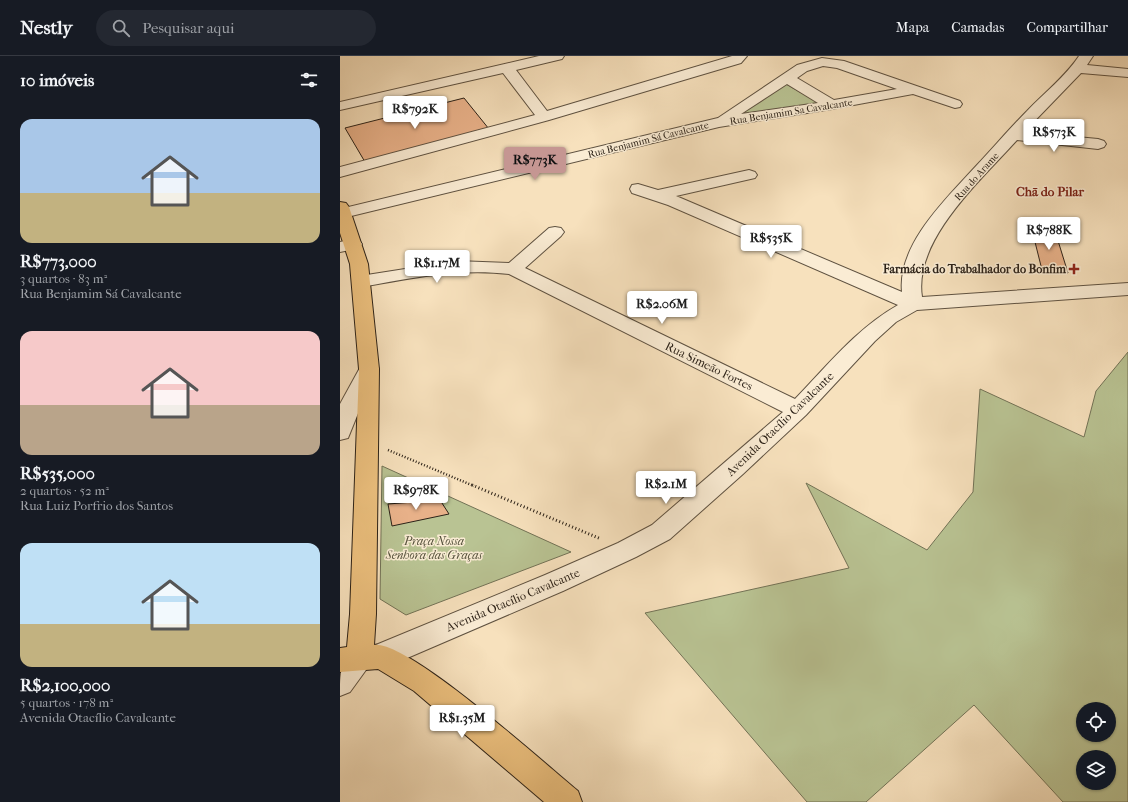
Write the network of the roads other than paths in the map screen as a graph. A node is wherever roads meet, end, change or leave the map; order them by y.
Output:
1 (557, 56) edge
2 (740, 56) edge
3 (1082, 62) edge
4 (507, 68) junction
5 (1128, 73) edge
6 (787, 78) junction
7 (913, 90) junction
8 (955, 104) dead end
9 (832, 105) junction
10 (340, 106) edge
11 (544, 117) junction
12 (719, 122) junction
13 (1013, 135) junction
14 (1098, 144) dead end
15 (340, 172) edge
16 (749, 175) dead end
17 (638, 189) dead end
18 (658, 195) junction
19 (342, 210) edge
20 (555, 232) dead end
21 (347, 245) edge
22 (513, 269) junction
23 (361, 281) junction
24 (1128, 289) edge
25 (913, 304) junction
26 (369, 369) junction
27 (798, 410) junction
28 (340, 432) edge
29 (360, 658) edge
30 (340, 683) edge
31 (567, 802) edge

1 - 4 street
2 - 11 street
3 - 5 street, Rua do Arame
3 - 13 street, Rua do Arame
4 - 10 street
4 - 11 street
6 - 7 street, Rua Benjamim Sa Cavalcante
6 - 9 street
6 - 12 street, Rua Benjamim Sa Cavalcante
7 - 8 street
7 - 9 street, Rua Benjamim Sa Cavalcante
9 - 12 street, Rua Benjamim Sa Cavalcante
11 - 15 street
12 - 19 street, Rua Benjamim Sá Cavalcante
13 - 14 street
13 - 25 street, Rua do Arame
16 - 18 street
17 - 18 street
18 - 25 street
19 - 21 main road
20 - 22 street
21 - 23 main road
22 - 23 street, Rua Simeão Fortes
22 - 27 street, Rua Simeão Fortes
23 - 26 main road
24 - 25 street, Avenida Otacílio Cavalcante
25 - 27 street, Avenida Otacílio Cavalcante
26 - 28 street
26 - 29 main road
27 - 29 street, Avenida Otacílio Cavalcante
29 - 30 street
29 - 31 main road

